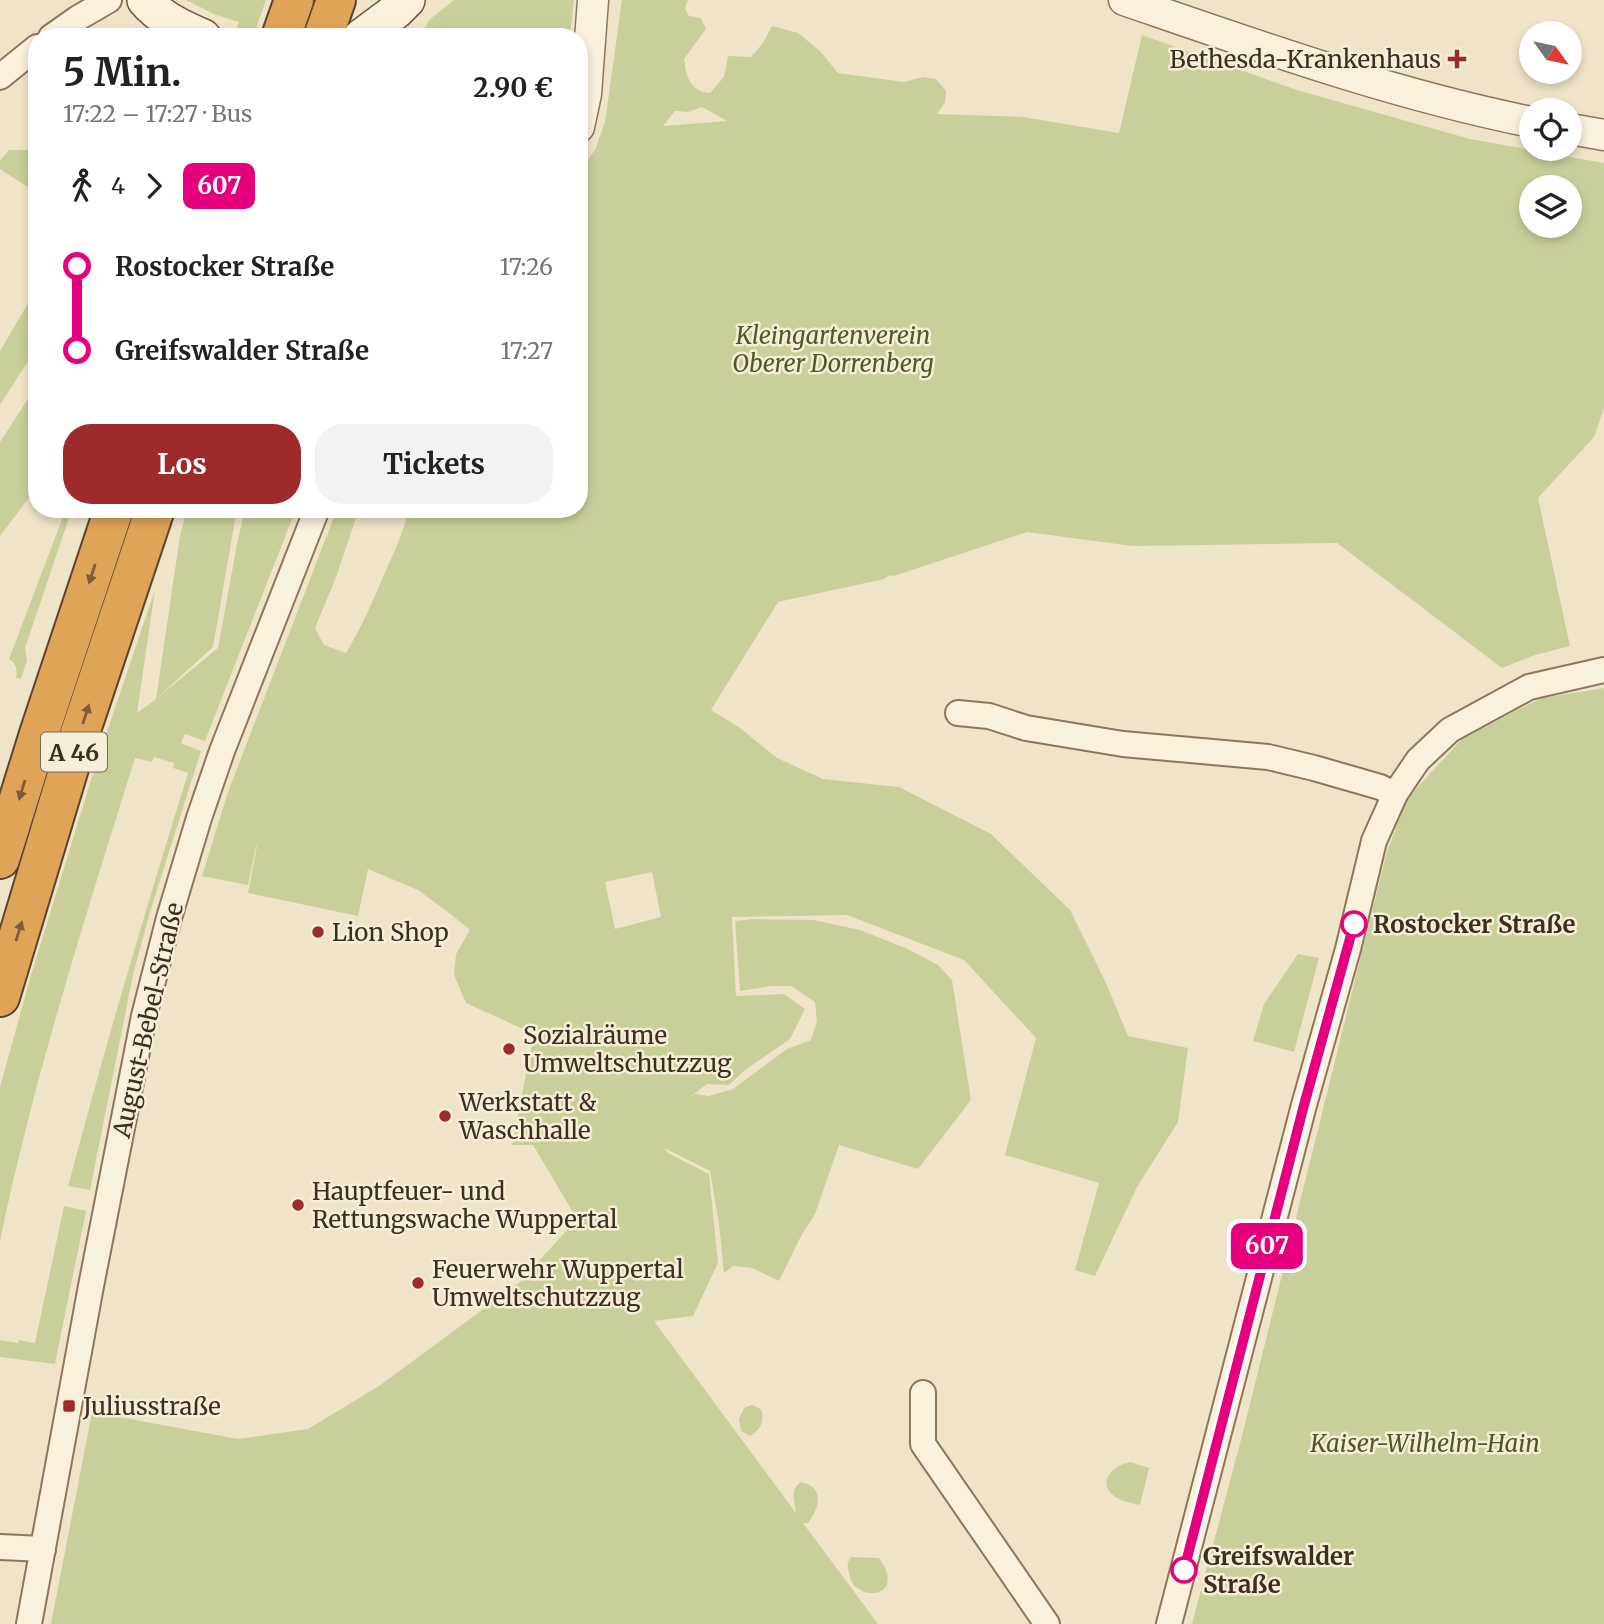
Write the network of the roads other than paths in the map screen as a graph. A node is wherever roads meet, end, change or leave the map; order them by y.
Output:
1 (109, 0) edge
2 (145, 0) edge
3 (294, 0) edge
4 (336, 0) edge
5 (407, 0) edge
6 (593, 0) edge
7 (1124, 0) edge
8 (64, 28) edge
9 (184, 28) edge
10 (284, 28) edge
11 (326, 28) edge
12 (373, 28) edge
13 (28, 54) edge
14 (588, 67) edge
15 (0, 77) edge
16 (1519, 120) edge
17 (1582, 131) edge
18 (1604, 135) edge
19 (111, 518) edge
20 (152, 518) edge
21 (313, 518) edge
22 (1604, 670) edge
23 (958, 713) dead end
24 (1395, 794) junction
25 (0, 859) edge
26 (0, 997) edge
27 (923, 1393) dead end
28 (0, 1547) edge
29 (43, 1549) junction
30 (29, 1624) edge
31 (1047, 1624) edge
32 (1169, 1624) edge

1 - 8 street
2 - 9 main road
3 - 10 highway
4 - 11 highway
5 - 12 main road
6 - 14 street
7 - 16 street
13 - 15 street
17 - 18 street
19 -> 25 highway, A 46
26 -> 20 highway, A 46
21 - 29 street, August-Bebel-Straße
22 - 24 street
23 - 24 street
24 - 32 street
27 - 31 street
28 - 29 street
29 - 30 street, August-Bebel-Straße

